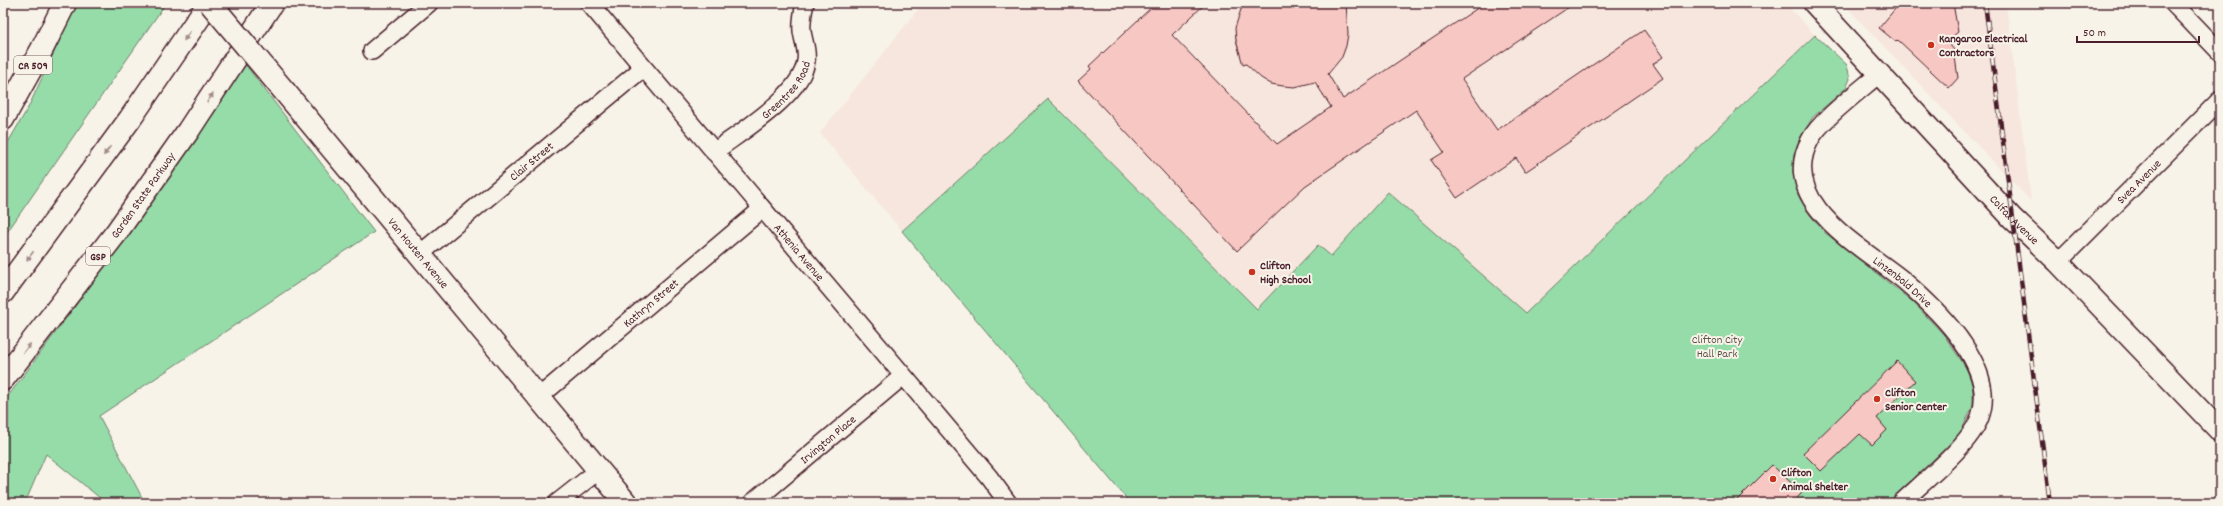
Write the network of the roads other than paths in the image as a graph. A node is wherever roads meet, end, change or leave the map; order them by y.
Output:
1 (65, 3) edge
2 (209, 3) edge
3 (272, 3) edge
4 (430, 3) edge
5 (589, 3) edge
6 (804, 3) edge
7 (1814, 3) edge
8 (2173, 3) edge
9 (372, 52) dead end
10 (2220, 52) edge
11 (643, 68) junction
12 (1880, 73) junction
13 (2220, 100) edge
14 (3, 119) edge
15 (714, 152) junction
16 (762, 209) junction
17 (420, 254) junction
18 (2058, 262) junction
19 (3, 292) edge
20 (903, 376) junction
21 (3, 379) edge
22 (539, 397) junction
23 (2220, 431) edge
24 (599, 470) junction
25 (557, 503) edge
26 (626, 503) edge
27 (752, 503) edge
28 (1008, 503) edge
29 (1901, 503) edge

1 - 14 main road, CR 509
2 - 17 main road, Van Houten Avenue, bridge
2 -> 19 main road
21 -> 3 main road, Garden State Parkway / GSP
4 - 9 street
5 - 11 street, Athenia Avenue
6 - 15 street, Greentree Road
7 - 12 street, Colfax Avenue
8 - 10 street
11 - 15 street, Athenia Avenue
11 - 17 street, Clair Street
12 - 18 street, Colfax Avenue
12 - 29 street, Linzenbold Drive
13 - 18 street, Svea Avenue
15 - 16 street, Athenia Avenue
16 - 20 street, Athenia Avenue
16 - 22 street, Kathryn Street
17 - 22 main road, Van Houten Avenue
18 - 23 street, Colfax Avenue
20 - 27 street, Irvington Place
20 - 28 street, Athenia Avenue
22 - 24 main road, Van Houten Avenue
24 - 25 street
24 - 26 main road, Van Houten Avenue

